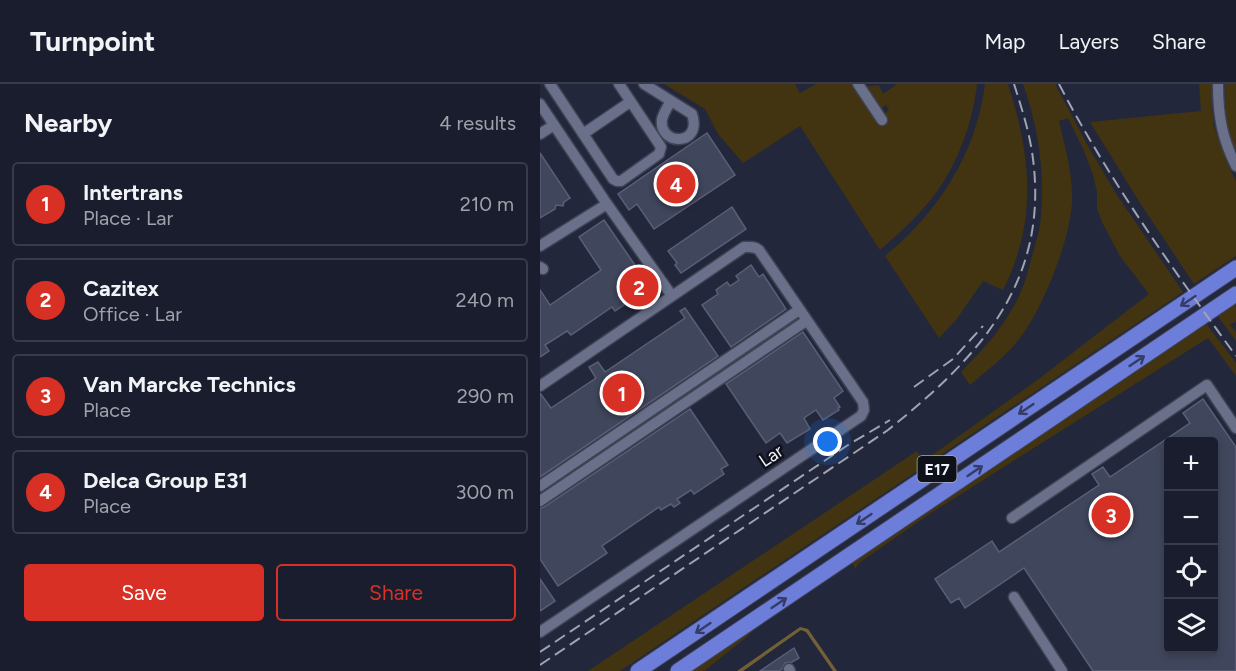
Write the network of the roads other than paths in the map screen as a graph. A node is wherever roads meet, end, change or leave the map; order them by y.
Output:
1 (619, 84) edge
2 (644, 84) edge
3 (858, 84) edge
4 (1218, 84) edge
5 (552, 88) edge
6 (671, 101) dead end
7 (540, 102) edge
8 (630, 102) junction
9 (882, 115) dead end
10 (553, 122) junction
11 (540, 134) edge
12 (583, 134) junction
13 (1236, 166) edge
14 (607, 204) junction
15 (540, 246) edge
16 (1236, 268) edge
17 (1236, 294) edge
18 (672, 296) junction
19 (799, 310) junction
20 (806, 321) junction
21 (540, 386) edge
22 (1236, 428) edge
23 (540, 486) edge
24 (540, 501) edge
25 (1012, 518) dead end
26 (1014, 597) dead end
27 (540, 632) edge
28 (638, 671) edge
29 (678, 671) edge
30 (1062, 671) edge

1 - 8 street
2 - 6 street
3 - 9 street
4 - 13 street
5 - 7 street
5 - 12 street
7 - 10 street
8 - 12 street
8 - 12 street
10 - 11 street
10 - 14 street
14 - 15 street
14 - 18 street
16 -> 28 highway, E17
29 -> 17 highway, E17
18 - 19 street, Lar
18 - 21 street, Lar
19 - 20 street, Lar
19 - 23 street
20 - 24 street
20 - 27 street, Lar
22 - 25 street
26 - 30 street

